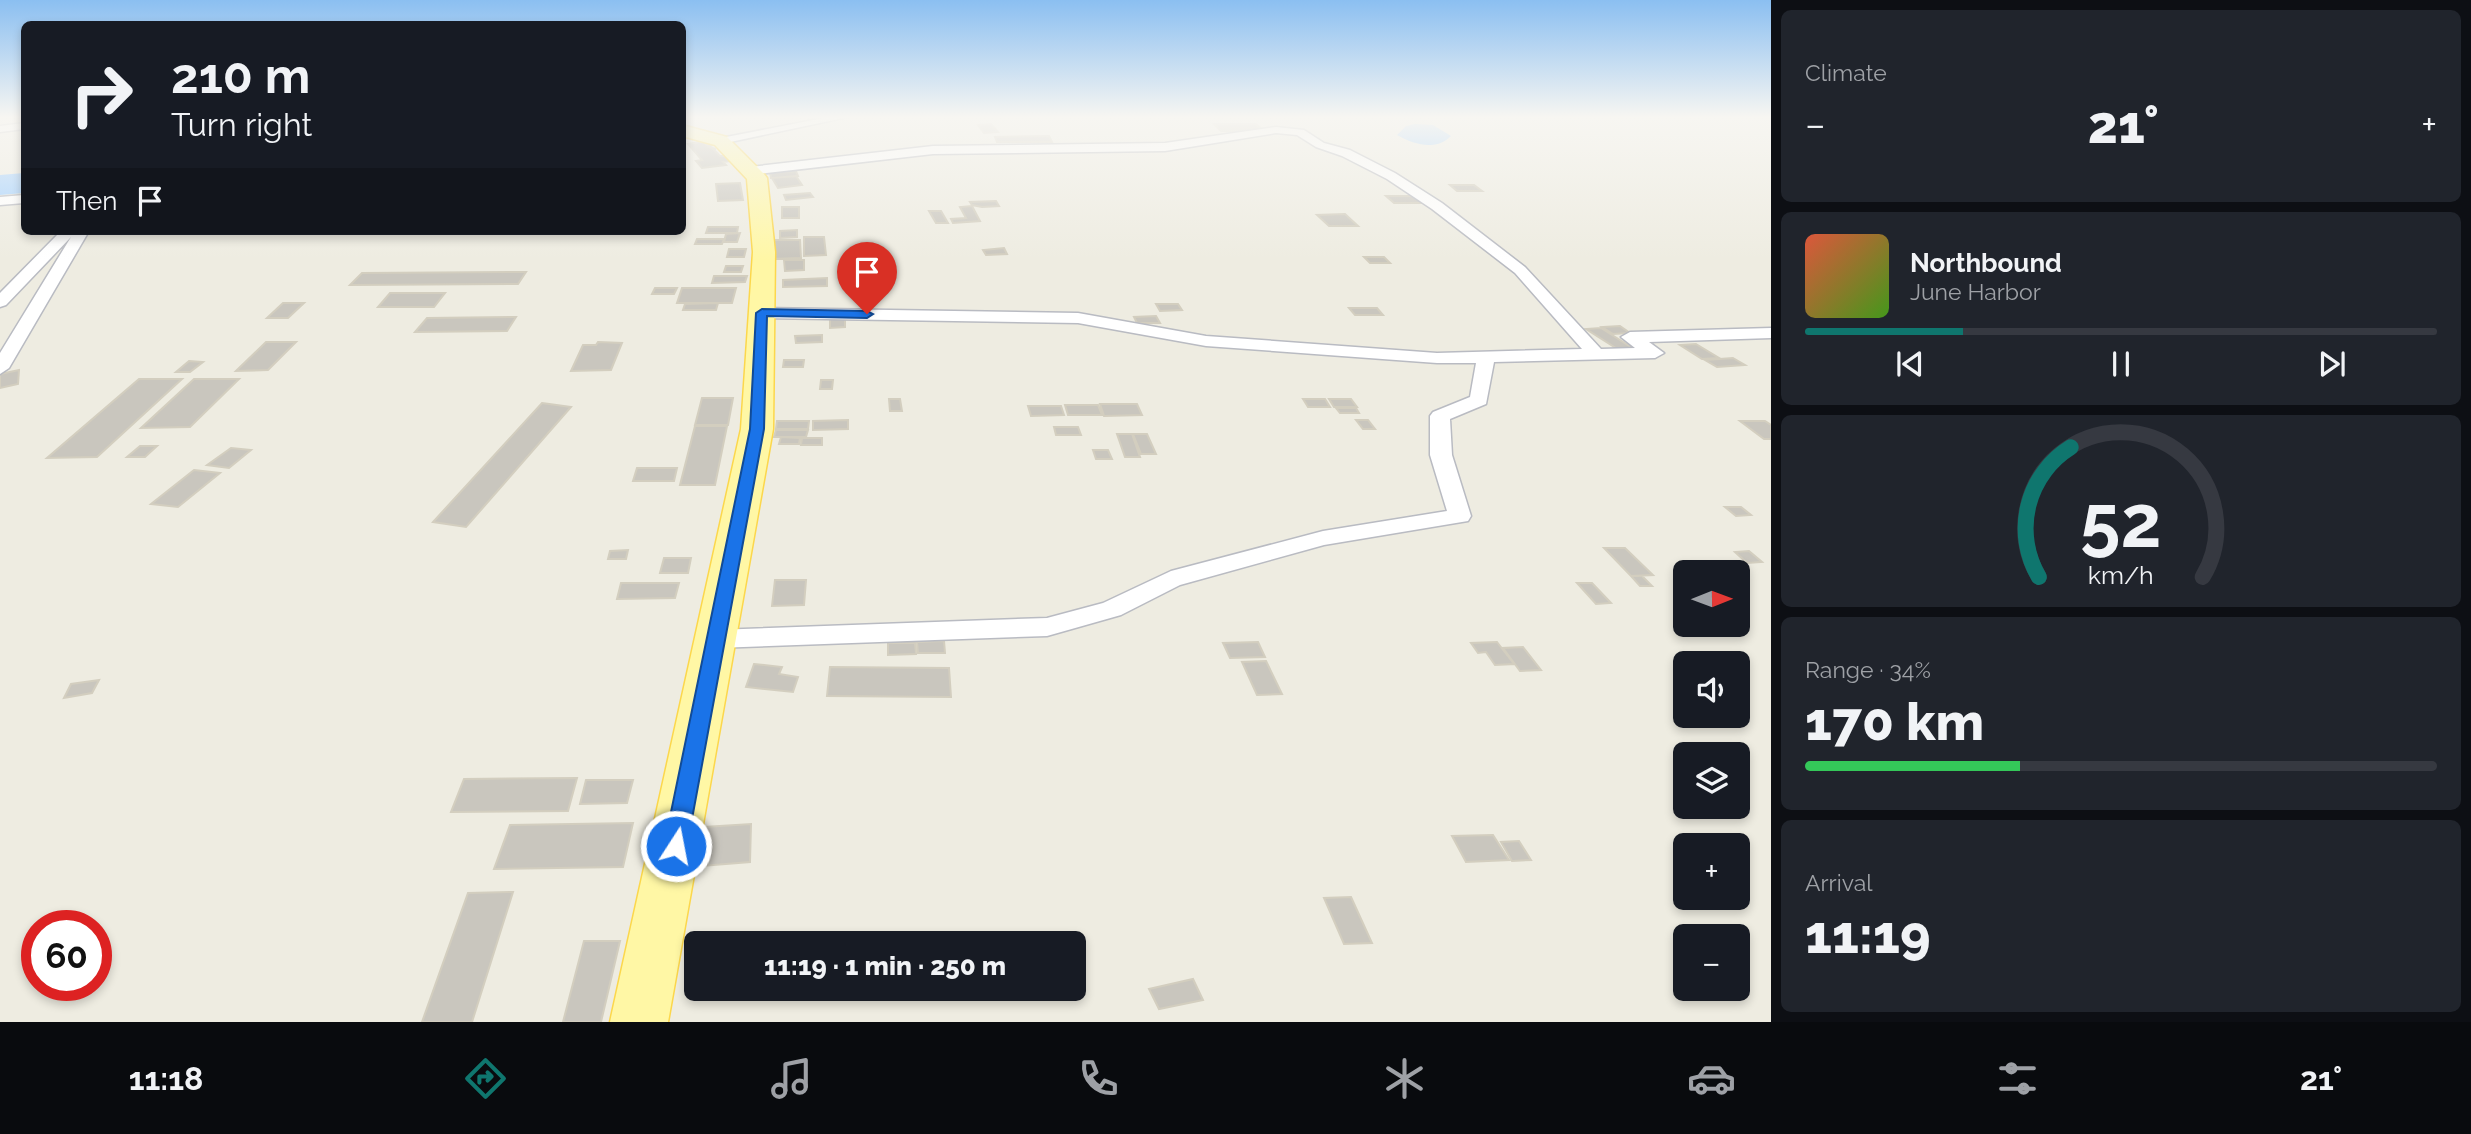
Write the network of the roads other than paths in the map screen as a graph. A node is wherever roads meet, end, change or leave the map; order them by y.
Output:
1 (744, 165) edge
2 (805, 165) edge
3 (1369, 165) edge
4 (750, 171) junction
5 (21, 199) edge
6 (0, 201) edge
7 (65, 235) edge
8 (80, 235) edge
9 (0, 302) edge
10 (762, 313) junction
11 (1771, 333) edge
12 (1596, 354) junction
13 (1486, 357) junction
14 (0, 368) edge
15 (716, 639) junction
16 (639, 1022) edge

1 - 4 main road
2 - 4 street
3 - 12 street
4 - 10 main road
5 - 6 street
7 - 9 street
8 - 14 street
10 - 13 street
10 - 15 main road
11 - 12 street
12 - 13 street
13 - 15 street
15 - 16 main road

